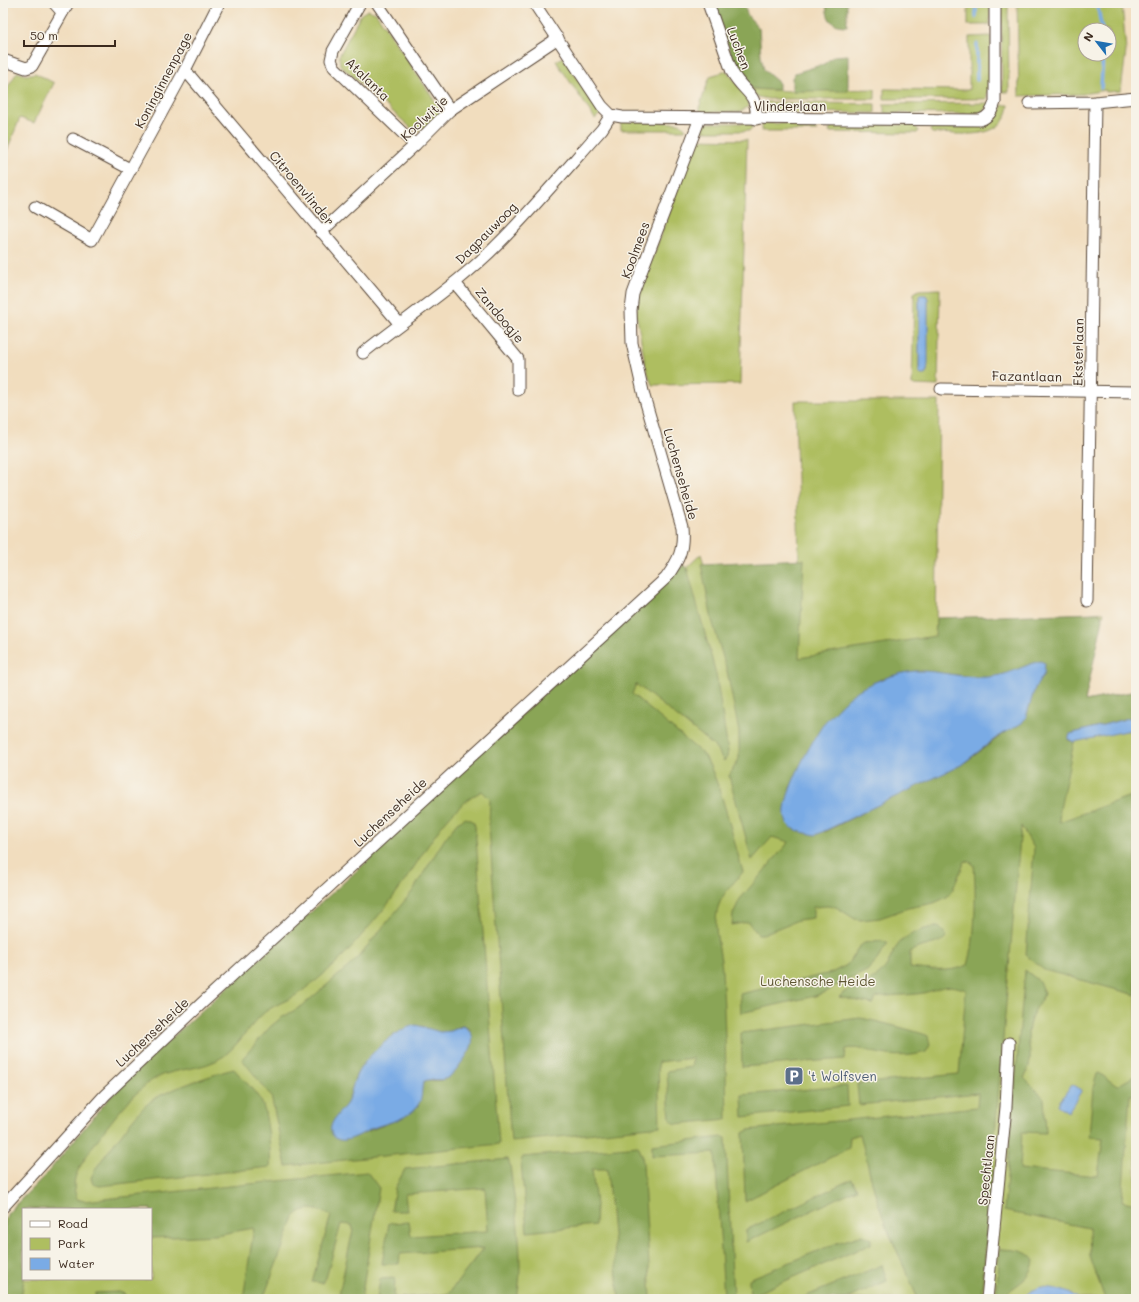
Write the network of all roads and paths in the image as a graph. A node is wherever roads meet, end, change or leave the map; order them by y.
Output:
1 (54, 3) edge
2 (219, 3) edge
3 (360, 3) edge
4 (377, 3) edge
5 (534, 3) edge
6 (708, 3) edge
7 (995, 3) edge
8 (65, 8) edge
9 (558, 38) junction
10 (3, 60) edge
11 (185, 70) junction
12 (1136, 98) edge
13 (1095, 102) junction
14 (1029, 103) dead end
15 (450, 110) junction
16 (611, 116) junction
17 (700, 118) junction
18 (756, 119) junction
19 (74, 139) dead end
20 (416, 145) junction
21 (130, 169) junction
22 (35, 206) dead end
23 (321, 232) junction
24 (455, 283) junction
25 (399, 323) junction
26 (363, 353) dead end
27 (941, 389) dead end
28 (518, 390) dead end
29 (1092, 391) junction
30 (1136, 392) edge
31 (644, 396) joint
32 (1087, 601) dead end
33 (1009, 1043) dead end
34 (3, 1207) edge
35 (987, 1299) edge

1 - 8 street
2 - 11 street, Koninginnenpage
3 - 20 street, Atalanta
4 - 15 street
5 - 9 street
6 - 18 street, Luchen
7 - 18 street, Vlinderlaan
8 - 10 street
9 - 15 street, Koolwitje
9 - 16 street
11 - 21 street, Koninginnenpage
11 - 23 street, Citroenvlinder
12 - 13 street
13 - 14 street
13 - 29 street, Eksterlaan
15 - 20 street, Koolwitje
16 - 17 street, Vlinderlaan
16 - 24 street, Dagpauwoog
17 - 18 street, Vlinderlaan
17 - 31 street, Koolmees
19 - 21 street
20 - 23 street, Koolwitje
21 - 22 street, Koninginnenpage
23 - 25 street, Citroenvlinder
24 - 25 street, Dagpauwoog
24 - 28 street, Zandoogje
25 - 26 street, Dagpauwoog
27 - 29 street, Fazantlaan
29 - 30 street, Fazantlaan
29 - 32 street, Eksterlaan
31 - 34 street, Luchenseheide
33 - 35 street, Spechtlaan

